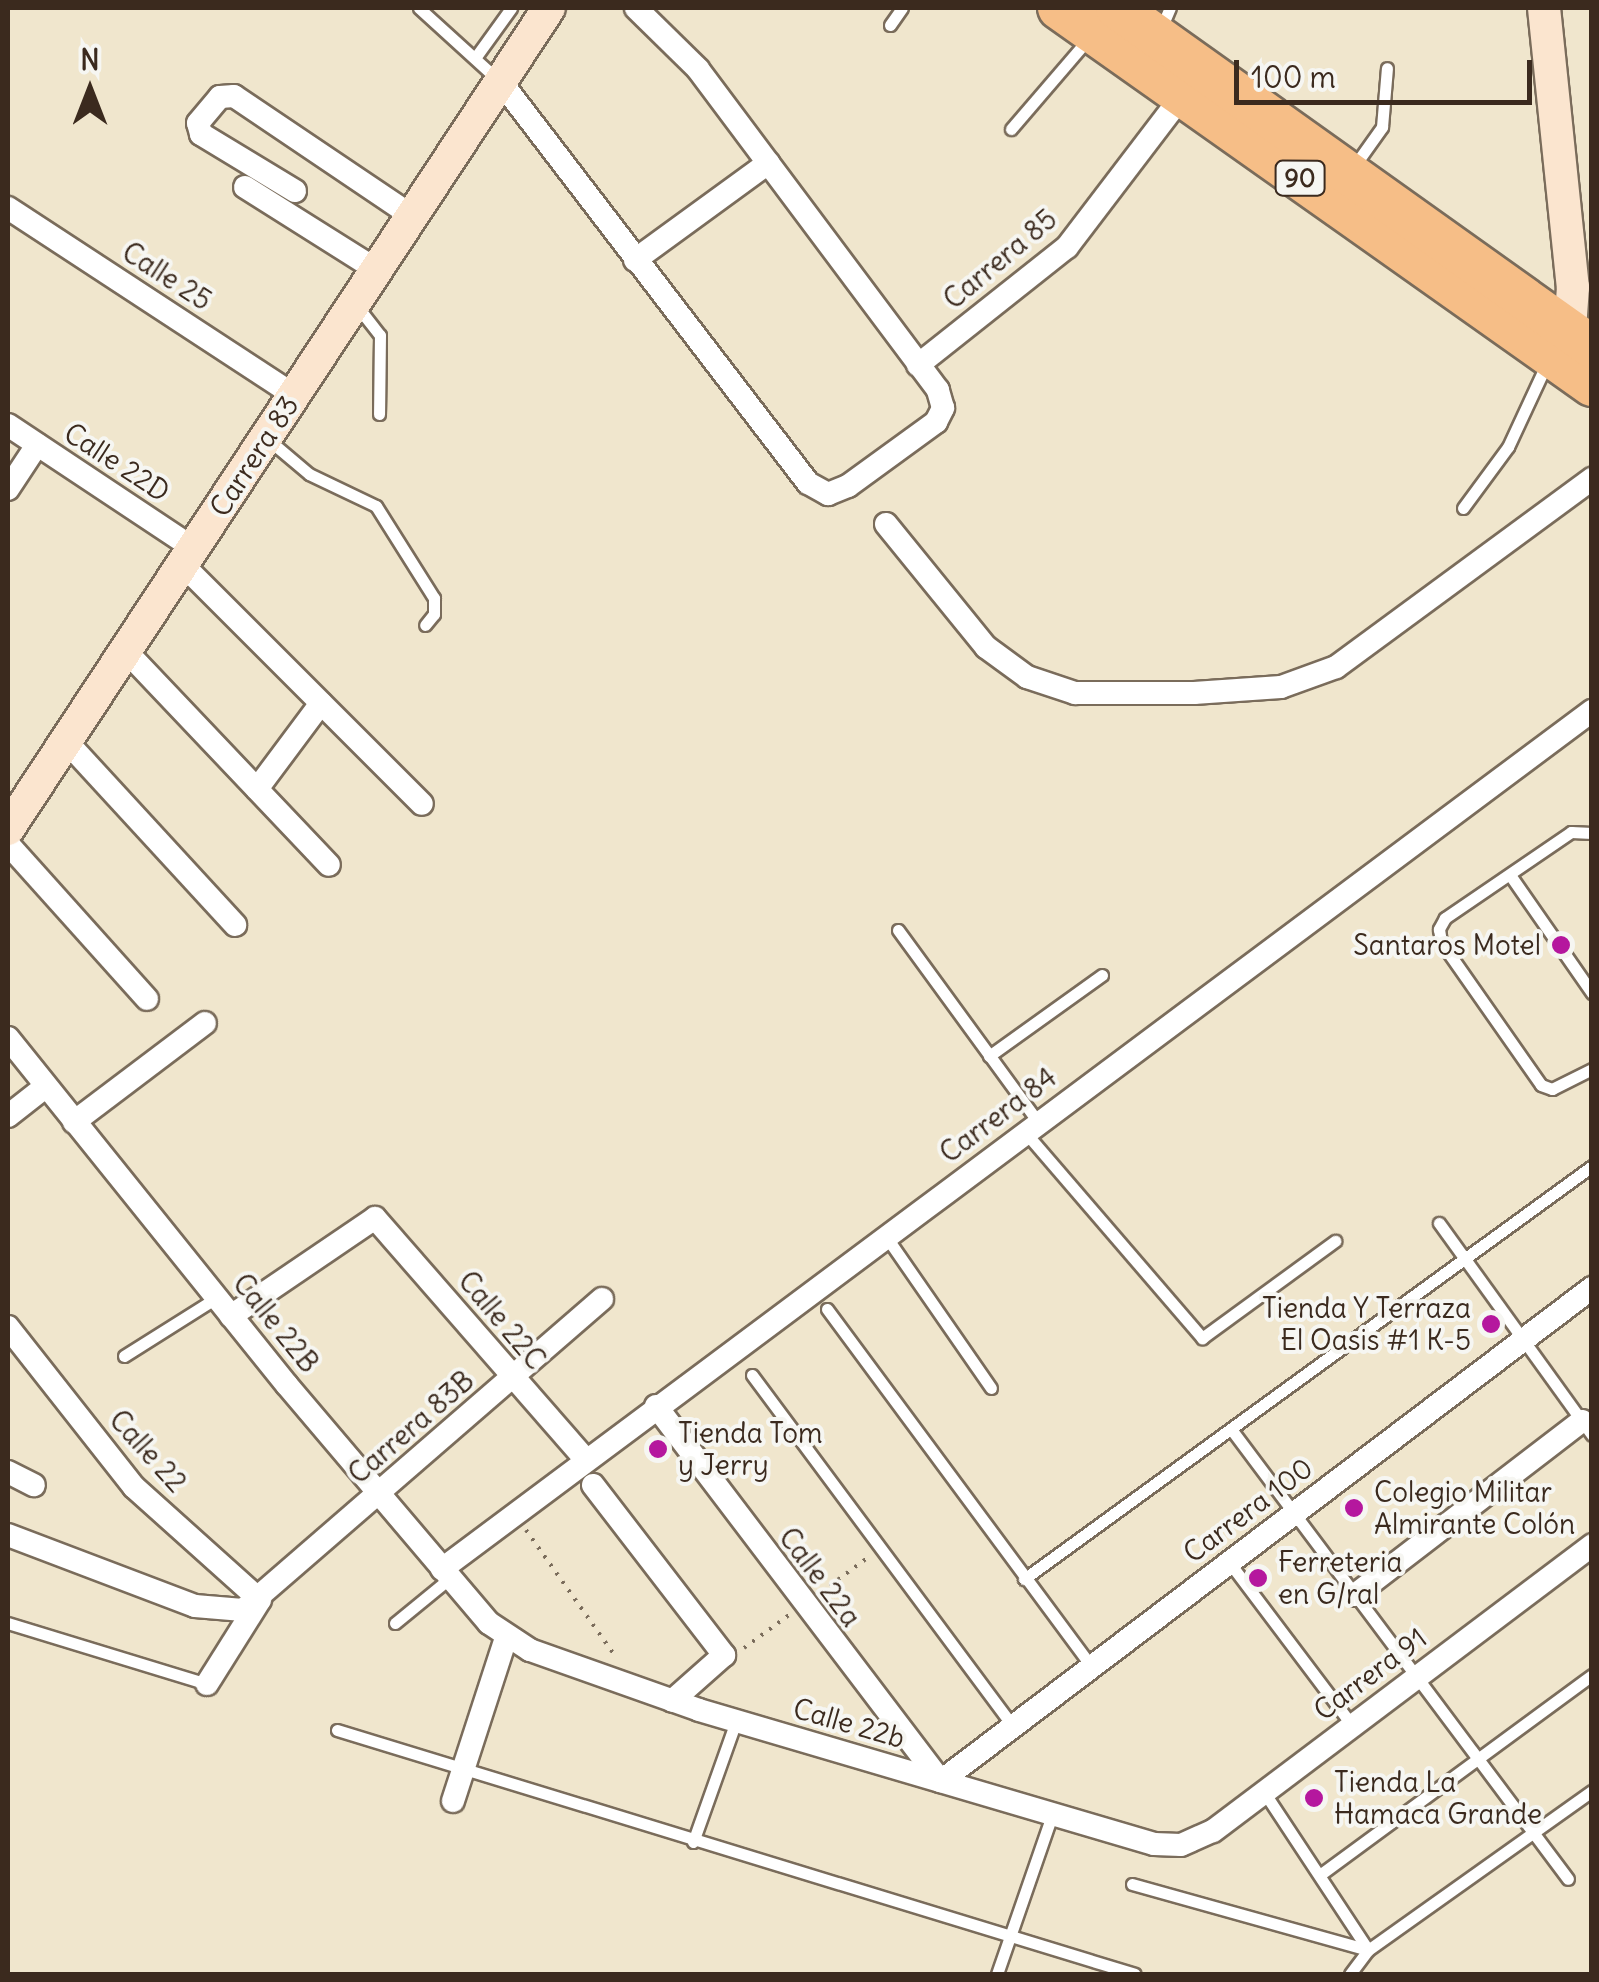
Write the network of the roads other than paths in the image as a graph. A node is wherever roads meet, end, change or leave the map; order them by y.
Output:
1 (418, 8) edge
2 (511, 8) edge
3 (549, 8) edge
4 (636, 8) edge
5 (902, 8) edge
6 (1059, 8) edge
7 (1544, 8) edge
8 (1106, 20) edge
9 (1164, 22) edge
10 (890, 25) dead end
11 (475, 58) junction
12 (1388, 68) dead end
13 (500, 82) junction
14 (1183, 95) junction
15 (1010, 129) dead end
16 (768, 164) junction
17 (1349, 172) junction
18 (245, 187) dead end
19 (295, 191) dead end
20 (8, 208) edge
21 (412, 216) junction
22 (635, 260) junction
23 (1581, 267) edge
24 (377, 270) junction
25 (355, 303) junction
26 (1571, 344) edge
27 (918, 365) junction
28 (1592, 385) edge
29 (294, 395) junction
30 (379, 414) dead end
31 (8, 425) edge
32 (266, 437) junction
33 (37, 445) junction
34 (1592, 478) edge
35 (8, 489) edge
36 (1463, 508) dead end
37 (886, 524) dead end
38 (187, 556) junction
39 (425, 626) dead end
40 (125, 650) junction
41 (321, 703) junction
42 (1592, 712) edge
43 (66, 741) junction
44 (258, 788) junction
45 (422, 804) dead end
46 (8, 829) edge
47 (1592, 833) edge
48 (8, 844) edge
49 (329, 865) dead end
50 (1510, 874) junction
51 (235, 925) dead end
52 (898, 930) dead end
53 (1102, 976) dead end
54 (1592, 992) edge
55 (147, 999) dead end
56 (204, 1023) dead end
57 (8, 1038) edge
58 (989, 1056) junction
59 (1592, 1069) edge
60 (45, 1087) junction
61 (8, 1116) edge
62 (74, 1122) junction
63 (1031, 1127) junction
64 (1592, 1166) edge
65 (1439, 1223) dead end
66 (885, 1236) junction
67 (1335, 1241) dead end
68 (1465, 1260) junction
69 (1592, 1288) edge
70 (602, 1299) dead end
71 (224, 1307) junction
72 (826, 1309) dead end
73 (8, 1327) edge
74 (1523, 1340) junction
75 (124, 1356) dead end
76 (752, 1374) dead end
77 (511, 1379) junction
78 (991, 1388) dead end
79 (656, 1406) junction
80 (1586, 1428) edge
81 (1231, 1429) junction
82 (584, 1458) junction
83 (8, 1472) edge
84 (34, 1485) dead end
85 (593, 1485) dead end
86 (382, 1493) junction
87 (1294, 1513) junction
88 (8, 1535) edge
89 (1592, 1545) edge
90 (1229, 1562) junction
91 (446, 1574) junction
92 (1024, 1579) junction
93 (1356, 1595) junction
94 (260, 1600) junction
95 (8, 1623) edge
96 (396, 1623) dead end
97 (506, 1638) junction
98 (1092, 1666) junction
99 (1592, 1675) edge
100 (1420, 1676) junction
101 (207, 1684) joint
102 (672, 1701) junction
103 (736, 1721) junction
104 (1352, 1725) junction
105 (1014, 1726) junction
106 (338, 1730) dead end
107 (1478, 1759) junction
108 (464, 1767) junction
109 (941, 1781) junction
110 (1592, 1791) edge
111 (1264, 1792) junction
112 (453, 1801) dead end
113 (1052, 1815) junction
114 (1534, 1834) junction
115 (694, 1842) junction
116 (1181, 1845) joint
117 (1322, 1874) junction
118 (1568, 1879) dead end
119 (1132, 1884) dead end
120 (1008, 1936) junction
121 (1368, 1950) junction
122 (997, 1974) edge
123 (1135, 1974) edge
124 (1350, 1974) edge

1 - 11 lane
2 - 11 lane
3 - 13 street, Carrera 83
4 - 16 street
5 - 10 lane
6 - 8 highway, 90
7 - 23 street
8 - 9 highway, 90
8 - 14 highway, 90
8 - 15 lane
9 - 17 highway, 90
11 - 13 lane
12 - 17 lane
13 - 21 street, Carrera 83
13 - 22 street
14 - 26 highway, 90
14 - 27 street, Carrera 85
16 - 22 street
16 - 27 street
17 - 26 highway, 90
18 - 24 street
19 - 21 street
20 - 29 street, Calle 25
21 - 24 street, Carrera 83
22 - 27 street
23 - 26 street
24 - 25 street, Carrera 83
25 - 29 street, Carrera 83
25 - 30 lane
26 - 28 highway, 90
26 - 36 lane
29 - 32 street, Carrera 83
31 - 33 street, Calle 22D
32 - 38 street, Carrera 83
32 - 39 lane
33 - 35 street
33 - 38 street, Calle 22D
34 - 37 street
38 - 40 street, Carrera 83
38 - 41 street, Calle 22D
40 - 43 street, Carrera 83
40 - 44 street
41 - 44 street
41 - 45 street, Calle 22D
42 - 63 street, Carrera 84
43 - 46 street, Carrera 83
43 - 51 street
44 - 49 street
47 - 50 lane
48 - 55 street
50 - 54 lane
50 - 59 lane
52 - 58 lane
53 - 58 lane
56 - 62 street
57 - 60 street, Calle 22B
58 - 63 lane
60 - 61 street
60 - 62 street, Calle 22B
62 - 71 street, Calle 22B
63 - 66 street, Carrera 84
63 - 67 lane
64 - 68 lane
65 - 68 lane
66 - 78 lane
66 - 79 street, Carrera 84
68 - 74 lane
68 - 81 lane
69 - 74 street, Carrera 100
70 - 77 street, Carrera 83B
71 - 75 lane
71 - 77 street, Calle 22C
71 - 86 street, Calle 22B
72 - 92 lane
73 - 94 street, Calle 22
74 - 80 lane
74 - 87 street, Carrera 100
76 - 105 lane
77 - 82 street, Calle 22C
77 - 86 street, Carrera 83B
79 - 82 street, Carrera 84
79 - 109 street, Calle 22a
80 - 93 street
81 - 87 lane
81 - 92 lane
82 - 91 street, Carrera 84
83 - 84 street
85 - 102 street
86 - 91 street, Calle 22B
86 - 94 street, Carrera 83B
87 - 90 street, Carrera 100
87 - 93 lane
88 - 94 street
89 - 100 street, Carrera 91
90 - 98 street, Carrera 100
90 - 104 lane
91 - 96 lane
91 - 97 street, Calle 22B
92 - 98 lane
93 - 100 lane
94 - 101 street, Carrera 83B
95 - 101 lane
97 - 102 street, Calle 22b
97 - 108 street
98 - 105 street, Carrera 100
99 - 107 lane
100 - 104 street, Carrera 91
100 - 107 lane
102 - 103 street, Calle 22b
103 - 109 street, Calle 22b
103 - 115 lane
104 - 111 street, Carrera 91
105 - 109 street, Carrera 100
106 - 108 lane
107 - 114 lane
107 - 117 lane
108 - 112 street
108 - 115 lane
109 - 113 street, Calle 22b
110 - 114 lane
111 - 116 street, Carrera 91
111 - 117 lane
113 - 116 street, Calle 22b
113 - 120 lane
114 - 118 lane
114 - 121 lane
115 - 120 lane
117 - 121 lane
119 - 121 lane
120 - 122 lane
120 - 123 lane
121 - 124 lane

